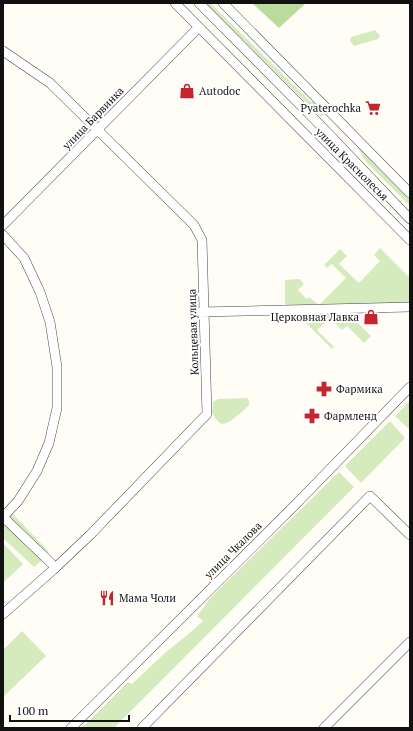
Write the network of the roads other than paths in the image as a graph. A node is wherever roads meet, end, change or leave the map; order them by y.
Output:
1 (175, 3) edge
2 (199, 3) edge
3 (223, 3) edge
4 (199, 27) junction
5 (3, 51) edge
6 (97, 130) junction
7 (410, 193) edge
8 (410, 219) edge
9 (3, 225) edge
10 (3, 235) edge
11 (410, 240) edge
12 (410, 308) edge
13 (202, 312) junction
14 (410, 387) edge
15 (3, 517) edge
16 (410, 535) edge
17 (52, 563) dead end
18 (3, 614) edge
19 (410, 642) edge
20 (77, 726) edge
21 (142, 728) edge
22 (324, 728) edge

1 - 4 street, улица Краснолесья
2 - 8 street, улица Краснолесья
3 - 7 street, улица Краснолесья
4 - 6 street, улица Барвинка
4 - 11 street, улица Краснолесья
5 - 6 street, Кольцевая улица
6 - 9 street, улица Барвинка
6 - 13 street, Кольцевая улица
10 - 15 street
12 - 13 street
13 - 18 street, Кольцевая улица
14 - 20 street, улица Чкалова
15 - 17 street
16 - 21 street
19 - 22 street

